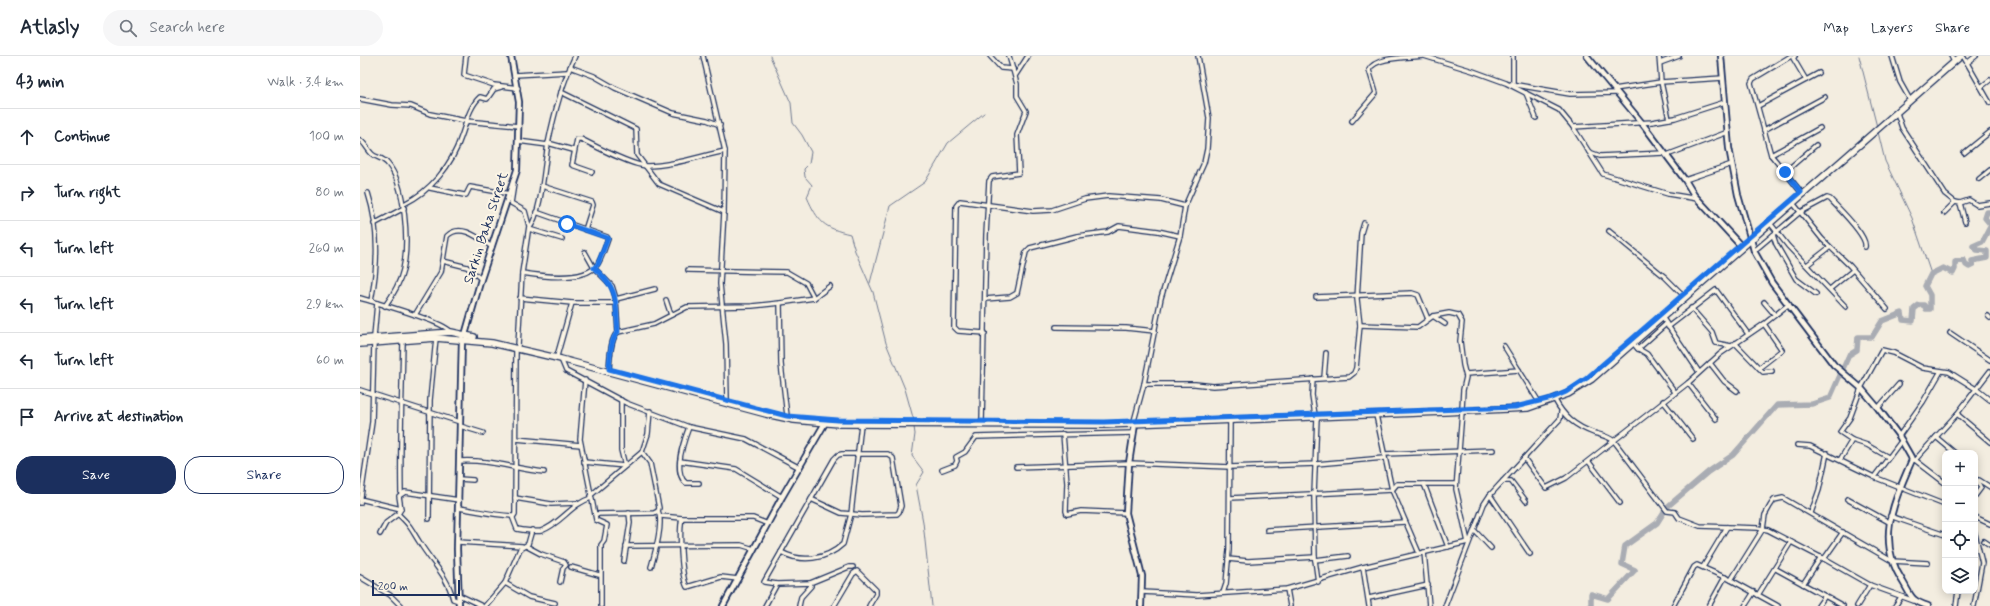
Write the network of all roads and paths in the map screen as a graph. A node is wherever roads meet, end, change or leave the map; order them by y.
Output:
1 (466, 56) edge
2 (511, 56) edge
3 (575, 56) edge
4 (703, 56) edge
5 (990, 56) edge
6 (1009, 56) edge
7 (1028, 56) edge
8 (1198, 56) edge
9 (1424, 56) edge
10 (1512, 56) edge
11 (1587, 56) edge
12 (1659, 56) edge
13 (1679, 56) edge
14 (1721, 56) edge
15 (1791, 56) edge
16 (1795, 56) edge
17 (1892, 56) edge
18 (1962, 56) edge
19 (1976, 56) edge
20 (1954, 57) edge
21 (1967, 63) junction
22 (1660, 64) junction
23 (570, 67) junction
24 (1013, 69) junction
25 (567, 72) junction
26 (1819, 72) dead end
27 (515, 75) junction
28 (1015, 76) junction
29 (1723, 78) junction
30 (1806, 80) junction
31 (1990, 80) edge
32 (1661, 82) junction
33 (1506, 83) junction
34 (1513, 84) junction
35 (501, 86) junction
36 (1981, 87) junction
37 (518, 88) junction
38 (1615, 91) junction
39 (561, 92) junction
40 (1526, 93) junction
41 (1825, 97) dead end
42 (1909, 98) junction
43 (360, 99) edge
44 (1725, 102) junction
45 (1990, 103) edge
46 (1758, 106) junction
47 (1897, 113) junction
48 (1536, 118) dead end
49 (1669, 119) junction
50 (466, 121) junction
51 (1352, 121) dead end
52 (1642, 123) junction
53 (519, 126) junction
54 (720, 126) junction
55 (1573, 127) junction
56 (1820, 128) dead end
57 (1764, 130) junction
58 (1728, 132) junction
59 (1990, 132) edge
60 (518, 141) junction
61 (361, 142) edge
62 (548, 144) junction
63 (1816, 144) dead end
64 (573, 150) junction
65 (725, 151) junction
66 (1589, 152) junction
67 (1666, 154) junction
68 (1771, 154) junction
69 (1964, 154) dead end
70 (1732, 164) junction
71 (646, 166) junction
72 (1990, 170) edge
73 (592, 172) dead end
74 (1785, 172) junction
75 (515, 179) junction
76 (1979, 179) dead end
77 (1685, 180) junction
78 (542, 186) junction
79 (430, 188) junction
80 (368, 192) dead end
81 (1801, 192) junction
82 (510, 194) junction
83 (1699, 200) junction
84 (1955, 202) junction
85 (1793, 203) junction
86 (1960, 203) junction
87 (1990, 203) edge
88 (988, 205) junction
89 (404, 206) junction
90 (1185, 206) junction
91 (536, 212) junction
92 (724, 212) junction
93 (1799, 213) junction
94 (1944, 213) dead end
95 (1965, 222) dead end
96 (1364, 223) dead end
97 (1770, 223) junction
98 (374, 224) junction
99 (529, 229) junction
100 (585, 230) junction
101 (1609, 230) dead end
102 (1775, 234) junction
103 (1180, 236) junction
104 (1750, 238) junction
105 (562, 239) dead end
106 (1740, 245) junction
107 (492, 247) junction
108 (1830, 247) junction
109 (1865, 247) dead end
110 (1754, 251) junction
111 (584, 252) dead end
112 (443, 261) junction
113 (1807, 265) junction
114 (594, 268) junction
115 (688, 270) dead end
116 (1853, 270) junction
117 (722, 271) junction
118 (522, 273) junction
119 (481, 279) junction
120 (1704, 279) junction
121 (830, 286) dead end
122 (656, 289) dead end
123 (1830, 290) junction
124 (1358, 294) junction
125 (1816, 294) dead end
126 (1683, 295) junction
127 (1316, 296) dead end
128 (360, 298) edge
129 (520, 298) junction
130 (814, 298) junction
131 (985, 299) junction
132 (666, 300) dead end
133 (371, 301) junction
134 (616, 301) junction
135 (1764, 302) dead end
136 (377, 303) junction
137 (572, 303) junction
138 (780, 304) junction
139 (1789, 304) junction
140 (385, 306) junction
141 (723, 307) junction
142 (1846, 307) dead end
143 (1691, 308) junction
144 (1887, 309) dead end
145 (415, 315) junction
146 (1775, 315) junction
147 (671, 316) junction
148 (1433, 316) junction
149 (1662, 317) junction
150 (1428, 319) junction
151 (1445, 324) dead end
152 (1764, 324) junction
153 (1360, 325) junction
154 (1667, 325) junction
155 (1056, 327) dead end
156 (1155, 331) junction
157 (451, 332) junction
158 (618, 332) junction
159 (984, 332) junction
160 (1950, 333) dead end
161 (1748, 334) junction
162 (464, 337) junction
163 (436, 338) junction
164 (360, 339) edge
165 (374, 340) junction
166 (403, 341) junction
167 (1633, 343) junction
168 (1735, 343) junction
169 (360, 344) edge
170 (1504, 346) dead end
171 (1731, 346) junction
172 (517, 347) junction
173 (1638, 349) junction
174 (1326, 353) dead end
175 (559, 357) junction
176 (1990, 360) edge
177 (1710, 362) junction
178 (1759, 368) junction
179 (609, 369) junction
180 (1519, 370) junction
181 (1772, 371) dead end
182 (1941, 371) junction
183 (1990, 371) edge
184 (1699, 372) junction
185 (618, 373) junction
186 (1466, 374) junction
187 (1324, 378) junction
188 (1313, 379) junction
189 (585, 380) junction
190 (1688, 383) junction
191 (1144, 384) junction
192 (1899, 384) dead end
193 (1861, 388) junction
194 (1976, 389) junction
195 (360, 390) edge
196 (1675, 392) junction
197 (1737, 392) dead end
198 (373, 395) junction
199 (621, 400) junction
200 (1555, 400) junction
201 (1990, 400) edge
202 (727, 401) junction
203 (1663, 401) junction
204 (1539, 402) junction
205 (401, 404) junction
206 (1878, 408) junction
207 (1462, 410) junction
208 (650, 412) junction
209 (1561, 412) junction
210 (431, 414) junction
211 (1957, 414) junction
212 (1376, 415) junction
213 (787, 416) junction
214 (1316, 416) junction
215 (1245, 418) junction
216 (1716, 419) dead end
217 (1230, 420) junction
218 (982, 422) junction
219 (825, 423) junction
220 (1135, 423) junction
221 (460, 424) junction
222 (861, 424) junction
223 (689, 426) junction
224 (483, 433) dead end
225 (1134, 433) junction
226 (1063, 434) junction
227 (1936, 437) junction
228 (1693, 438) dead end
229 (1900, 438) junction
230 (516, 439) junction
231 (1852, 440) junction
232 (1614, 441) junction
233 (1990, 442) edge
234 (1797, 444) dead end
235 (581, 445) junction
236 (1493, 450) dead end
237 (1951, 450) edge
238 (642, 452) junction
239 (1458, 452) junction
240 (1827, 453) junction
241 (858, 454) junction
242 (1384, 456) junction
243 (1888, 457) junction
244 (1524, 458) junction
245 (1840, 460) junction
246 (1913, 460) junction
247 (460, 461) junction
248 (680, 461) junction
249 (584, 462) junction
250 (1589, 462) junction
251 (1129, 463) junction
252 (1316, 464) junction
253 (1065, 465) junction
254 (625, 466) junction
255 (1016, 467) dead end
256 (1230, 467) junction
257 (515, 468) junction
258 (800, 468) junction
259 (942, 470) dead end
260 (544, 472) dead end
261 (1874, 477) junction
262 (459, 479) junction
263 (473, 480) dead end
264 (1503, 480) junction
265 (1978, 480) edge
266 (1942, 482) edge
267 (699, 483) dead end
268 (1978, 483) edge
269 (1424, 484) junction
270 (1456, 484) junction
271 (1900, 487) junction
272 (1990, 487) edge
273 (1392, 490) junction
274 (1978, 492) edge
275 (401, 493) junction
276 (1314, 495) junction
277 (1490, 495) junction
278 (430, 496) junction
279 (590, 497) junction
280 (515, 498) junction
281 (782, 498) junction
282 (1230, 498) junction
283 (360, 499) edge
284 (811, 499) junction
285 (1847, 499) dead end
286 (459, 500) junction
287 (1526, 501) dead end
288 (577, 503) junction
289 (1620, 503) dead end
290 (360, 504) edge
291 (1942, 504) edge
292 (459, 508) junction
293 (400, 509) junction
294 (658, 511) junction
295 (629, 513) junction
296 (1126, 513) junction
297 (1811, 513) junction
298 (398, 514) junction
299 (596, 514) junction
300 (851, 514) junction
301 (660, 516) junction
302 (513, 517) junction
303 (682, 518) junction
304 (1978, 518) edge
305 (429, 519) dead end
306 (1889, 519) junction
307 (1405, 522) junction
308 (768, 524) junction
309 (1990, 524) edge
310 (1727, 527) junction
311 (1314, 528) junction
312 (1763, 529) junction
313 (532, 530) junction
314 (1267, 530) dead end
315 (1474, 530) junction
316 (1844, 532) junction
317 (380, 534) dead end
318 (1942, 534) edge
319 (1984, 541) dead end
320 (458, 542) junction
321 (1468, 542) junction
322 (1791, 542) junction
323 (681, 545) junction
324 (1990, 545) edge
325 (524, 546) junction
326 (626, 546) junction
327 (657, 546) junction
328 (1978, 546) edge
329 (1448, 547) junction
330 (1491, 548) dead end
331 (754, 549) junction
332 (781, 552) junction
333 (1424, 552) junction
334 (1419, 553) junction
335 (1530, 554) dead end
336 (1348, 556) dead end
337 (1315, 558) junction
338 (1822, 558) junction
339 (1228, 559) junction
340 (624, 561) dead end
341 (1892, 561) junction
342 (1928, 563) dead end
343 (571, 567) dead end
344 (651, 567) dead end
345 (853, 567) dead end
346 (1363, 567) junction
347 (1703, 567) junction
348 (1776, 569) junction
349 (599, 575) junction
350 (360, 577) edge
351 (1725, 577) junction
352 (738, 579) junction
353 (1731, 580) junction
354 (560, 582) dead end
355 (1318, 582) junction
356 (505, 583) junction
357 (810, 583) junction
358 (777, 584) junction
359 (1226, 584) junction
360 (1803, 584) junction
361 (1428, 585) junction
362 (1870, 586) junction
363 (1287, 590) junction
364 (1142, 592) junction
365 (1230, 592) junction
366 (1754, 592) junction
367 (1223, 593) junction
368 (1958, 594) edge
369 (459, 595) junction
370 (1758, 595) junction
371 (1825, 596) junction
372 (1900, 597) junction
373 (1369, 598) junction
374 (1914, 601) junction
375 (555, 603) dead end
376 (459, 604) edge
377 (401, 606) edge
378 (482, 606) edge
379 (485, 606) edge
380 (601, 606) edge
381 (723, 606) edge
382 (765, 606) edge
383 (799, 606) edge
384 (834, 606) edge
385 (869, 606) edge
386 (1141, 606) edge
387 (1290, 606) edge
388 (1369, 606) edge
389 (1429, 606) edge
390 (1445, 606) edge
391 (1673, 606) edge
392 (1709, 606) edge
393 (1745, 606) edge
394 (1778, 606) edge
395 (1818, 606) edge
396 (1843, 606) edge
397 (1857, 606) edge
398 (1895, 606) edge
399 (1928, 606) edge
400 (1956, 606) edge
401 (1974, 606) edge

1 - 35 street
2 - 27 street, Sarkin Baka Street
3 - 23 street
4 - 54 street
5 - 24 street
6 - 24 street
7 - 28 street
8 - 90 street
9 - 33 street
9 - 51 street
10 - 34 street
11 - 38 street
12 - 22 street
13 - 22 street
14 - 29 street
15 - 46 street
16 - 30 street
17 - 42 street
18 - 21 street
18 - 47 main road
19 - 21 street
20 - 42 main road
21 - 36 street
22 - 32 street
23 - 25 street
23 - 54 street
24 - 28 street
25 - 27 street
25 - 39 street
26 - 30 street
27 - 37 street, Sarkin Baka Street
28 - 88 street
29 - 32 street
29 - 44 street
30 - 46 street
31 - 36 street
32 - 38 street
32 - 49 street
33 - 34 street
33 - 40 street
34 - 38 street
35 - 37 street
35 - 50 street
36 - 45 street
37 - 53 street, Sarkin Baka Street
38 - 52 street
39 - 62 street
39 - 71 street
40 - 48 street
40 - 55 street
41 - 57 street
42 - 81 main road
43 - 50 street
44 - 49 street
44 - 58 street
46 - 57 street
47 - 84 street
47 - 85 main road
49 - 52 street
50 - 53 street
50 - 79 street
52 - 55 street
52 - 67 street
53 - 60 street, Sarkin Baka Street
54 - 65 street
55 - 66 street
56 - 68 street
57 - 68 street
58 - 67 street
58 - 70 street
59 - 69 street
60 - 62 street
60 - 75 street, Sarkin Baka Street
61 - 89 street
62 - 64 street
62 - 78 street
63 - 74 street
64 - 71 street
64 - 73 street
65 - 71 street
65 - 92 street
66 - 67 street
66 - 83 street
67 - 77 street
68 - 74 street
70 - 77 street
70 - 104 street
71 - 92 street
72 - 76 street
74 - 81 street
75 - 82 street, Sarkin Baka Street
75 - 99 street
77 - 83 street
78 - 91 street
78 - 100 street
79 - 82 street
79 - 89 street
80 - 98 street
81 - 104 main road
82 - 107 street, Sarkin Baka Street
83 - 106 street
84 - 86 street
84 - 94 street
85 - 93 street
85 - 97 main road
86 - 87 street
86 - 95 street
88 - 90 street
88 - 131 street
88 - 159 street
89 - 98 street
89 - 140 street
90 - 103 street
91 - 99 street
91 - 100 street
92 - 117 street
93 - 102 street
93 - 108 street
93 - 109 street
96 - 124 street
97 - 102 street
97 - 104 main road
98 - 133 street
99 - 105 street
99 - 118 street
100 - 114 street
101 - 126 street
102 - 110 street
102 - 113 street
102 - 125 street
103 - 131 street
103 - 156 street
104 - 106 main road
104 - 110 street
104 - 120 main road
106 - 120 main road
107 - 112 street
107 - 119 street, Sarkin Baka Street
108 - 113 street
108 - 116 street
110 - 139 street
111 - 114 street
112 - 119 street
112 - 145 street
113 - 123 street
114 - 118 street
114 - 134 street
115 - 117 street
116 - 123 street
116 - 144 street
117 - 130 street
117 - 141 street
118 - 129 street
119 - 162 street, Sarkin Baka Street
120 - 126 main road
120 - 149 main road
121 - 130 street
122 - 134 street
123 - 142 street
124 - 127 street
124 - 150 street
124 - 153 street
126 - 204 main road
128 - 133 street
129 - 137 street
129 - 172 street
130 - 138 street
131 - 159 street
132 - 147 street
133 - 136 street
134 - 137 street
134 - 158 street
135 - 146 street
136 - 140 street
136 - 165 street
137 - 175 street
138 - 141 street
138 - 213 street
139 - 146 street
139 - 193 street
140 - 145 street
141 - 147 street
141 - 202 street
143 - 154 street
143 - 161 street
143 - 171 street
145 - 157 street
146 - 152 street
147 - 158 street
148 - 150 street
148 - 151 street
148 - 186 street
149 - 154 street
149 - 167 main road
150 - 153 street
152 - 161 street
152 - 178 street
153 - 187 street
154 - 173 street
154 - 184 street
155 - 156 street
156 - 191 street
157 - 162 main road
157 - 165 main road
158 - 179 street
159 - 218 street
160 - 176 street
161 - 168 street
162 - 163 main road
162 - 172 main road
162 - 221 street, Sarkin Baka Street
163 - 166 main road
163 - 210 street
164 - 165 main road
165 - 166 main road
165 - 169 main road
165 - 198 street
166 - 205 street
167 - 173 street
167 - 200 main road
168 - 171 street
168 - 178 street
170 - 180 street
171 - 177 street
172 - 175 main road
172 - 230 street
173 - 196 street
174 - 187 street
175 - 179 main road
175 - 185 main road
175 - 189 street
177 - 184 street
177 - 197 street
178 - 181 street
179 - 185 main road
180 - 186 street
180 - 204 street
182 - 193 street
182 - 194 street
182 - 229 street
183 - 194 street
184 - 190 street
185 - 202 main road
185 - 219 main road
186 - 207 street
187 - 188 street
188 - 191 street
188 - 214 street
189 - 199 street
189 - 235 street
190 - 196 street
190 - 216 street
191 - 220 street
192 - 206 street
193 - 206 street
193 - 231 street
194 - 201 street
194 - 211 street
195 - 198 street
196 - 203 street
198 - 205 street
198 - 283 street
199 - 208 street
199 - 254 street
200 - 207 main road
200 - 209 street
202 - 213 main road
203 - 228 street
203 - 232 street
204 - 207 main road
205 - 210 street
205 - 275 street
206 - 229 street
207 - 212 main road
207 - 214 main road
207 - 239 street
208 - 223 street
208 - 238 street
209 - 232 street
209 - 244 street
210 - 221 street
210 - 278 street
211 - 227 street
211 - 233 street
212 - 214 main road
212 - 242 street
213 - 218 main road
214 - 215 main road
214 - 252 street
215 - 217 main road
215 - 220 main road
217 - 220 main road
217 - 256 street
218 - 220 main road
219 - 222 main road
219 - 258 street
220 - 222 main road
220 - 225 street
221 - 224 street
221 - 247 street, Sarkin Baka Street
222 - 241 street
223 - 248 street
223 - 258 street
225 - 226 street
225 - 251 street
226 - 253 street
226 - 259 street
227 - 237 street
227 - 246 street
229 - 243 street
229 - 246 street
230 - 235 street
230 - 257 street
231 - 243 street
231 - 245 street
232 - 250 street
232 - 310 street
234 - 240 street
235 - 249 street
236 - 239 street
238 - 254 street
238 - 294 street
239 - 242 street
239 - 270 street
240 - 245 street
240 - 297 street
241 - 284 street
241 - 300 street
241 - 300 street
242 - 252 street
242 - 273 street
243 - 261 street
244 - 250 street
244 - 264 street
245 - 261 street
246 - 266 street
246 - 271 street
247 - 257 street
247 - 262 street, Sarkin Baka Street
248 - 267 street
248 - 281 street
249 - 254 street
249 - 279 street
250 - 289 street
251 - 253 street
251 - 256 street
251 - 296 street
252 - 256 street
252 - 276 street
253 - 255 street
253 - 296 street
254 - 279 street
256 - 282 street
257 - 260 street
257 - 280 street
258 - 281 street
261 - 271 street
262 - 263 street
262 - 286 street, Sarkin Baka Street
264 - 277 street
264 - 287 street
265 - 272 street
268 - 274 street
269 - 270 street
269 - 273 street
269 - 329 street
270 - 321 street
271 - 291 street
271 - 306 street
273 - 276 street
273 - 307 street
275 - 278 street
275 - 293 street
276 - 282 street
276 - 311 street
277 - 315 street
277 - 335 street
278 - 286 street
278 - 305 street
279 - 288 street
279 - 299 street
280 - 288 street
280 - 302 street
281 - 308 street
282 - 339 street
283 - 290 street
283 - 293 street
284 - 300 street
284 - 332 street
285 - 306 street
286 - 292 street, Sarkin Baka Street
288 - 313 street
292 - 302 street
292 - 320 street, Sarkin Baka Street
293 - 298 street
294 - 295 street
294 - 301 street
295 - 299 street
295 - 326 street
296 - 364 street
297 - 312 street
297 - 316 street
298 - 317 street
298 - 376 street
299 - 349 street
300 - 332 street
301 - 303 street
301 - 327 street
302 - 313 street
303 - 308 street
303 - 323 street
304 - 309 street
306 - 318 street
306 - 341 street
307 - 311 street
307 - 334 street
308 - 331 street
310 - 312 street
310 - 347 street
311 - 314 street
311 - 337 street
312 - 322 street
312 - 353 street
313 - 325 street
315 - 321 street
315 - 330 street
316 - 338 street
316 - 341 street
319 - 324 street
320 - 325 street
320 - 369 street, Sarkin Baka Street
321 - 329 street
321 - 390 street
322 - 338 street
322 - 348 street
323 - 327 street
323 - 331 street
323 - 352 street
325 - 354 street
325 - 356 street
326 - 327 street
326 - 340 street
327 - 344 street
328 - 401 street
329 - 333 street
331 - 352 street
332 - 358 street
333 - 334 street
333 - 361 street
334 - 346 street
336 - 337 street
337 - 339 street
337 - 355 street
338 - 360 street
338 - 362 street
339 - 359 street
341 - 342 street
341 - 374 street
343 - 349 street
345 - 357 street
346 - 355 street
346 - 373 street
347 - 351 street
347 - 391 street
348 - 360 street
348 - 370 street
349 - 380 street
350 - 377 street
351 - 353 street
351 - 392 street
352 - 381 street
353 - 366 street
355 - 363 street
356 - 375 street
356 - 379 street
357 - 358 street
357 - 383 street
358 - 382 street
359 - 365 street
359 - 367 street
360 - 371 street
361 - 373 street
361 - 389 street
362 - 372 street
362 - 397 street
363 - 365 street
363 - 387 street
364 - 367 street
364 - 386 street
365 - 367 street
366 - 370 street
366 - 393 street
368 - 400 street
369 - 376 street, Sarkin Baka Street
369 - 378 street
370 - 394 street
371 - 395 street
371 - 396 street
372 - 374 street
372 - 398 street
373 - 388 street
374 - 399 street
384 - 385 street

